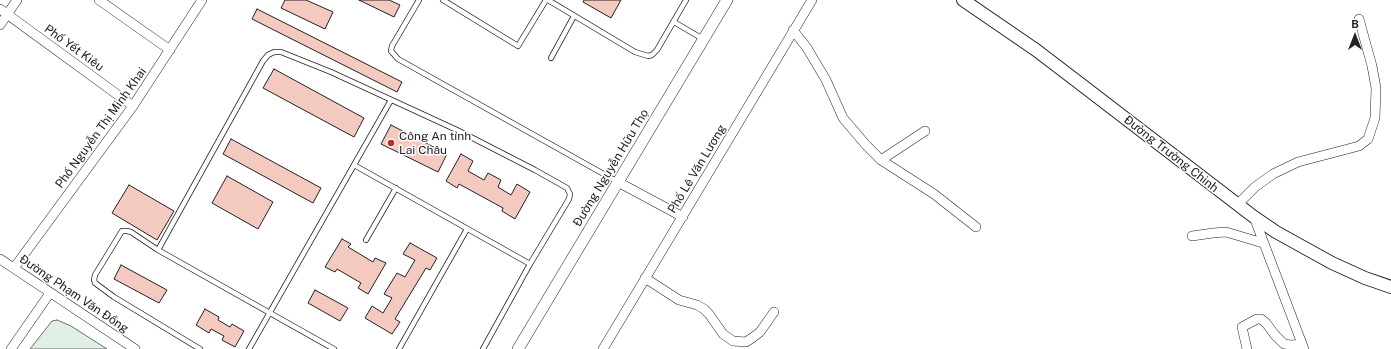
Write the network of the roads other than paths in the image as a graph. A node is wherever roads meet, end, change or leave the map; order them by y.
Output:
1 (17, 0) edge
2 (99, 0) edge
3 (202, 0) edge
4 (419, 0) edge
5 (443, 0) edge
6 (547, 0) edge
7 (686, 0) edge
8 (727, 0) edge
9 (812, 0) edge
10 (963, 0) edge
11 (4, 12) edge
12 (574, 16) junction
13 (1359, 19) dead end
14 (674, 22) junction
15 (0, 25) edge
16 (793, 30) junction
17 (703, 39) junction
18 (170, 50) junction
19 (551, 58) dead end
20 (391, 100) junction
21 (133, 106) junction
22 (925, 131) dead end
23 (881, 160) junction
24 (354, 165) junction
25 (618, 182) junction
26 (396, 188) junction
27 (1236, 205) junction
28 (683, 217) junction
29 (1254, 217) junction
30 (976, 227) dead end
31 (467, 229) junction
32 (1192, 236) dead end
33 (366, 240) dead end
34 (1263, 243) junction
35 (158, 250) junction
36 (0, 259) edge
37 (530, 264) junction
38 (14, 268) junction
39 (645, 278) junction
40 (1391, 287) edge
41 (50, 293) junction
42 (774, 312) dead end
43 (270, 313) junction
44 (1303, 347) edge
45 (521, 348) edge
46 (11, 349) edge
47 (135, 349) edge
48 (200, 349) edge
49 (249, 349) edge
50 (334, 349) edge
51 (399, 349) edge
52 (483, 349) edge
53 (603, 349) edge
54 (1247, 349) edge

1 - 11 street
2 - 18 street
3 - 18 street, Phố Nguyễn Thị Minh Khai
4 - 25 lane
5 - 6 lane
6 - 12 lane
7 - 14 lane
8 - 17 street, Đường Nguyễn Hữu Thọ
9 - 16 street, Phố Lê Văn Lương
10 - 27 main road, Đường Trường Chinh
11 - 15 street
11 - 21 street, Phố Yết Kiêu
12 - 14 lane
12 - 19 lane
13 - 27 street
14 - 17 lane
16 - 23 street
16 - 28 street, Phố Lê Văn Lương
17 - 25 street, Đường Nguyễn Hữu Thọ
18 - 21 street, Phố Nguyễn Thị Minh Khai
20 - 24 lane
20 - 35 lane
20 - 37 lane
21 - 38 street, Phố Nguyễn Thị Minh Khai
22 - 23 street
23 - 30 street
24 - 26 lane
24 - 43 lane
25 - 28 street
25 - 45 street, Đường Nguyễn Hữu Thọ
26 - 31 lane
26 - 33 lane
27 - 29 main road, Đường Trường Chinh
28 - 39 street, Phố Lê Văn Lương
29 - 34 street
29 - 40 main road, Đường Trường Chinh
31 - 37 lane
31 - 51 lane
32 - 34 street
34 - 44 street
35 - 43 lane
35 - 48 lane
36 - 38 street, Đường Phạm Văn Đồng
37 - 52 lane
38 - 41 street, Đường Phạm Văn Đồng
39 - 42 street
39 - 53 street, Phố Lê Văn Lương
41 - 46 street
41 - 47 street, Đường Phạm Văn Đồng
43 - 49 lane
43 - 50 lane
44 - 54 street

